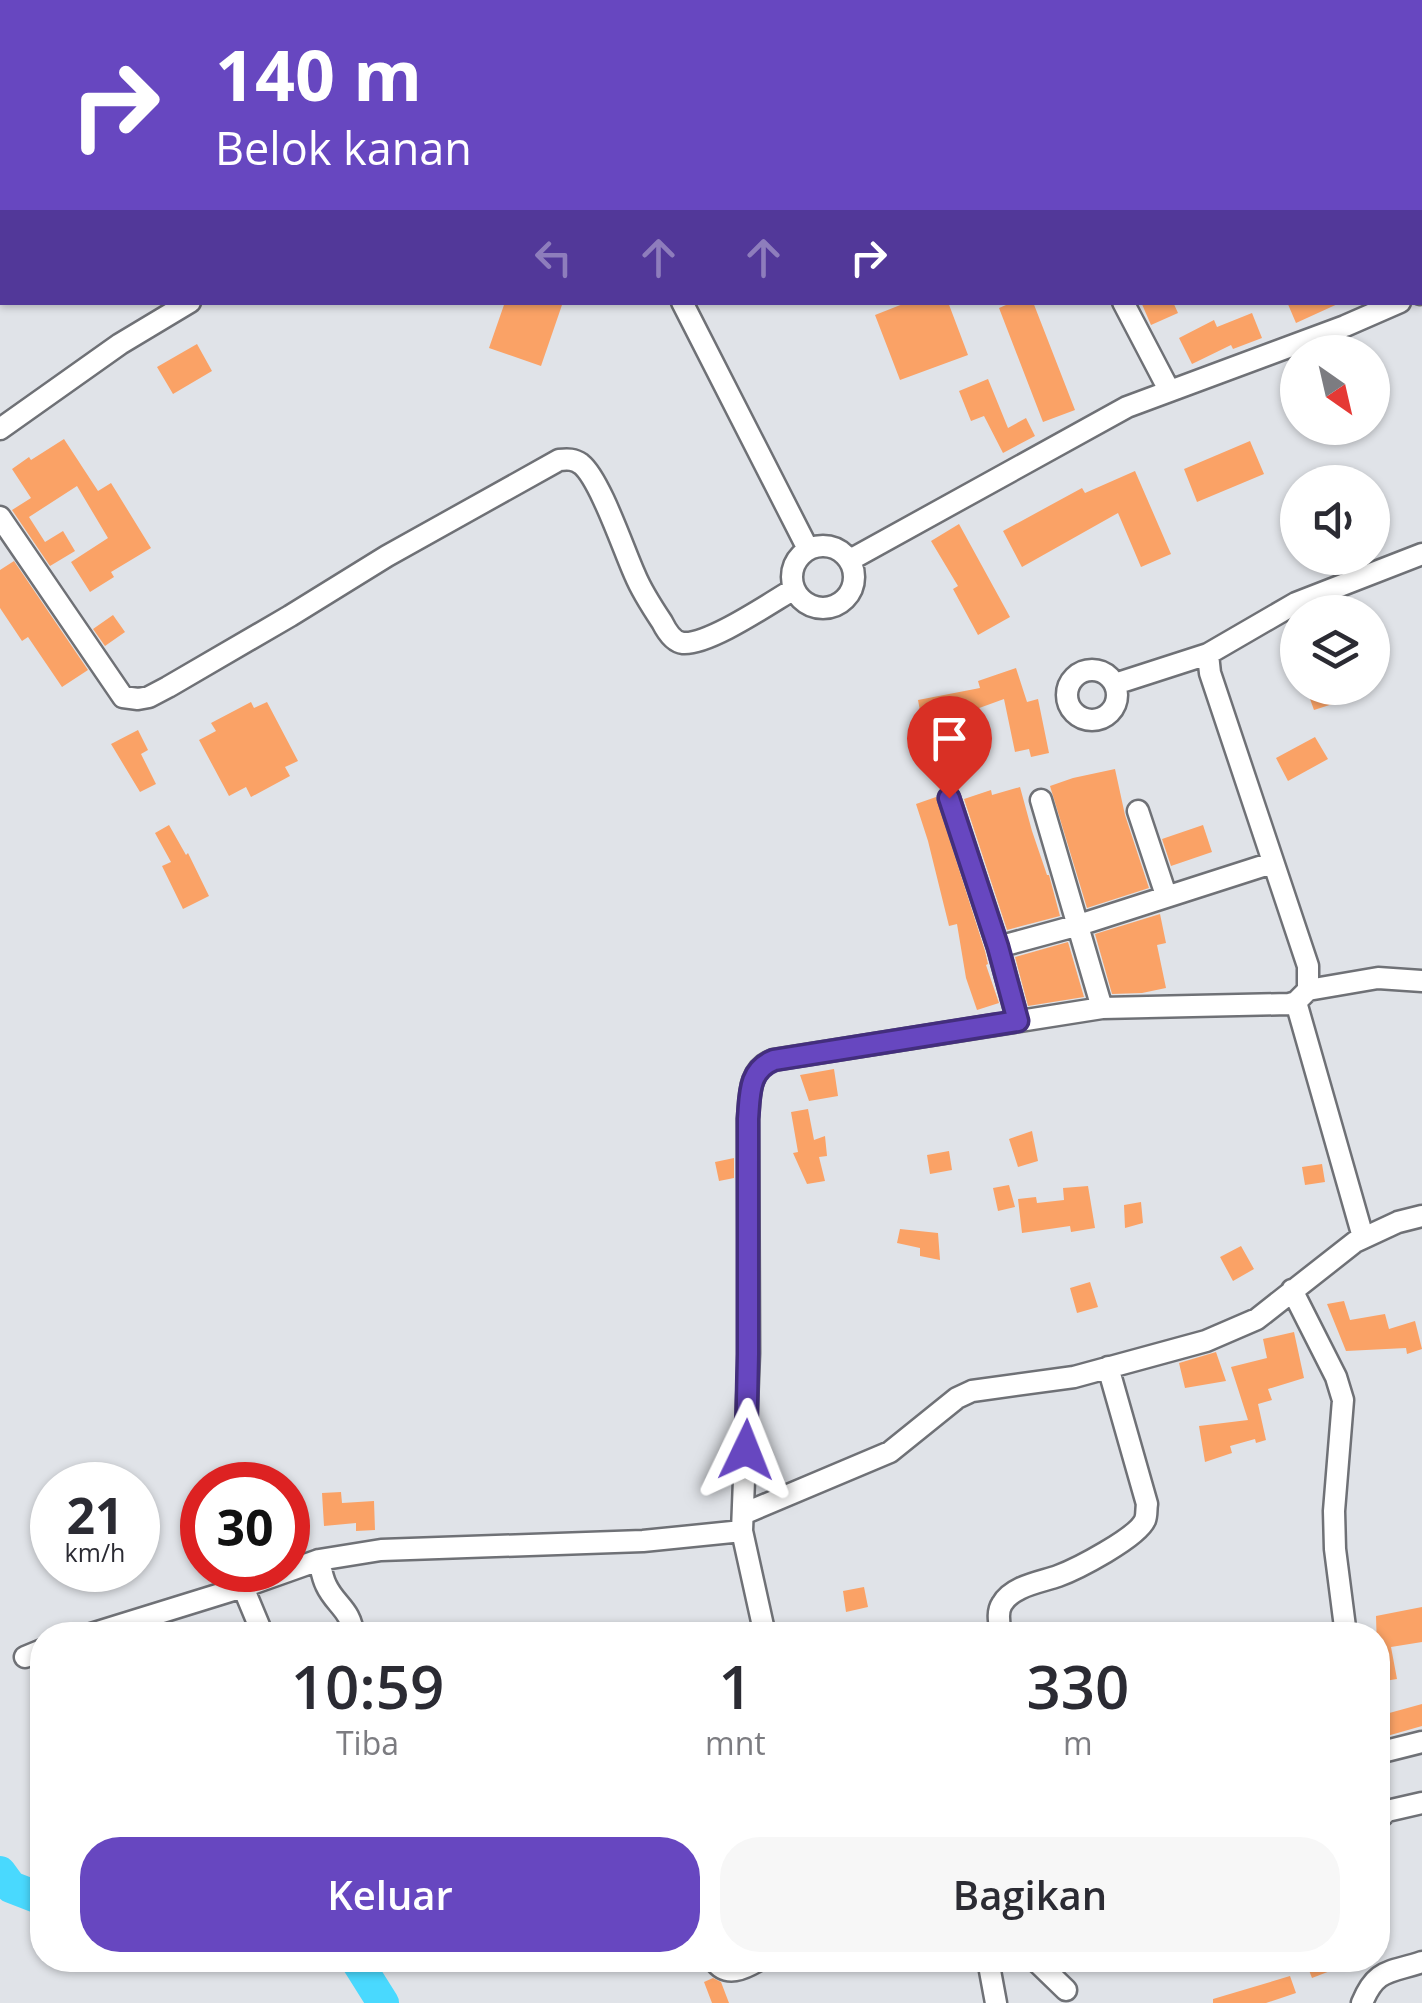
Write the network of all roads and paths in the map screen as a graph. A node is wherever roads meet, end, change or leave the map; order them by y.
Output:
1 (185, 305) edge
2 (684, 305) edge
3 (1126, 305) edge
4 (1393, 305) edge
5 (1168, 390) junction
6 (0, 428) edge
7 (0, 517) edge
8 (808, 549) junction
9 (1422, 554) edge
10 (850, 560) junction
11 (794, 589) junction
12 (1208, 654) junction
13 (1115, 684) dead end
14 (949, 798) dead end
15 (1041, 800) dead end
16 (1138, 811) dead end
17 (1272, 863) junction
18 (1166, 895) junction
19 (1078, 924) junction
20 (998, 947) junction
21 (1422, 981) edge
22 (1302, 996) junction
23 (1102, 1008) junction
24 (1018, 1021) junction
25 (1422, 1216) edge
26 (1363, 1237) junction
27 (1292, 1290) junction
28 (1108, 1367) junction
29 (742, 1523) junction
30 (318, 1560) junction
31 (310, 1563) edge
32 (230, 1592) edge
33 (245, 1592) edge
34 (131, 1622) edge
35 (258, 1622) edge
36 (352, 1622) edge
37 (762, 1622) edge
38 (999, 1622) edge
39 (1344, 1622) edge
40 (1422, 1742) edge
41 (1390, 1750) edge
42 (1422, 1803) edge
43 (1390, 1810) edge
44 (1422, 1962) edge
45 (1390, 1971) edge
46 (990, 1972) edge
47 (1047, 1972) edge
48 (1386, 1972) edge
49 (1066, 1990) dead end
50 (996, 2003) edge
51 (1362, 2003) edge

1 - 6 street
2 - 8 street
3 - 5 street
4 - 5 street
5 - 10 street
7 - 11 street
8 - 10 street
8 - 11 street
9 - 12 street
10 - 11 street
12 - 13 street
12 - 17 street
14 - 20 street
15 - 19 street
16 - 18 street
17 - 18 street
17 - 22 street
18 - 19 street
19 - 20 street
19 - 23 street
20 - 24 street
21 - 22 street
22 - 23 street
22 - 26 street
23 - 24 street
24 - 29 street
25 - 26 street
26 - 27 street
27 - 28 street
27 - 39 street
28 - 29 street
28 - 38 street
29 - 30 street
29 - 37 street
30 - 31 street
30 - 36 street
32 - 34 street
33 - 35 street
40 - 41 street
42 - 43 street
44 - 45 street
46 - 50 street
47 - 49 street
48 - 51 street

